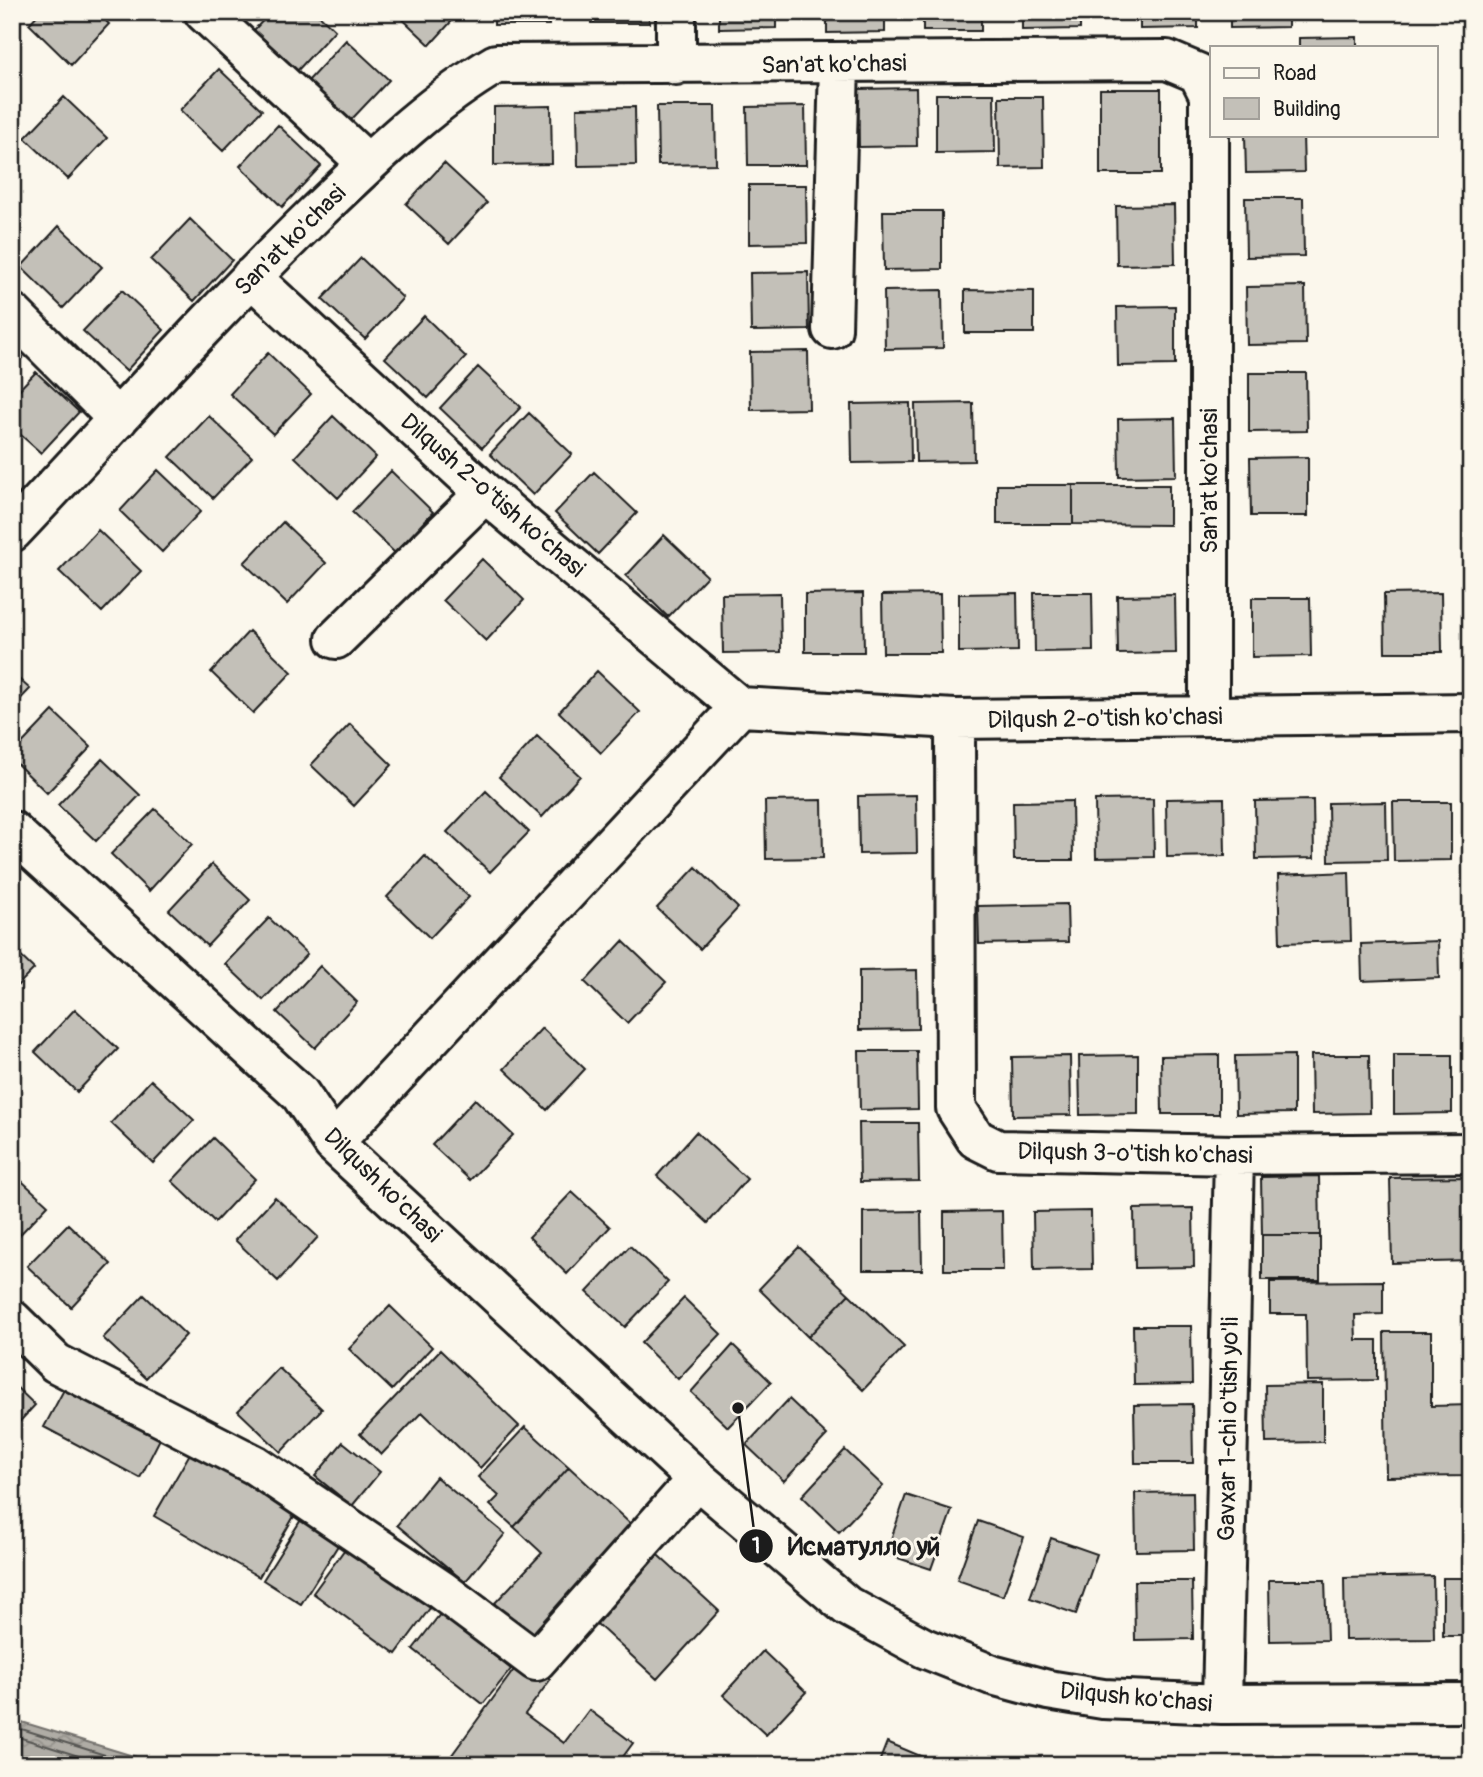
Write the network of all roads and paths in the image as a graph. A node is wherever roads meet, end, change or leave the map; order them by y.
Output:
1 (204, 12) edge
2 (676, 12) edge
3 (839, 64) junction
4 (676, 65) junction
5 (368, 164) junction
6 (251, 276) junction
7 (12, 313) edge
8 (832, 329) dead end
9 (118, 419) junction
10 (485, 493) junction
11 (12, 532) edge
12 (337, 639) dead end
13 (740, 707) junction
14 (1471, 713) edge
15 (1209, 716) junction
16 (955, 719) junction
17 (12, 831) edge
18 (333, 1143) junction
19 (1471, 1153) edge
20 (1234, 1155) junction
21 (12, 1320) edge
22 (697, 1479) junction
23 (1471, 1703) edge
24 (1222, 1704) junction

1 - 5 street
2 - 4 street
3 - 4 street, San'at ko'chasi
3 - 8 street
3 - 15 street, San'at ko'chasi
4 - 5 street, San'at ko'chasi
5 - 6 street, San'at ko'chasi
6 - 9 street, San'at ko'chasi
6 - 10 street, Dilqush 2-o'tish ko'chasi
7 - 9 street
9 - 11 street, San'at ko'chasi
10 - 12 street
10 - 13 street, Dilqush 2-o'tish ko'chasi
13 - 16 street, Dilqush 2-o'tish ko'chasi
13 - 18 street
14 - 15 street, Dilqush 2-o'tish ko'chasi
15 - 16 street, Dilqush 2-o'tish ko'chasi
16 - 20 street, Dilqush 3-o'tish ko'chasi
17 - 18 street, Dilqush ko'chasi
18 - 22 street, Dilqush ko'chasi
19 - 20 street, Dilqush 3-o'tish ko'chasi
20 - 24 street, Gavxar 1-chi o'tish yo'li
21 - 22 street
22 - 24 street, Dilqush ko'chasi
23 - 24 street, Dilqush ko'chasi

